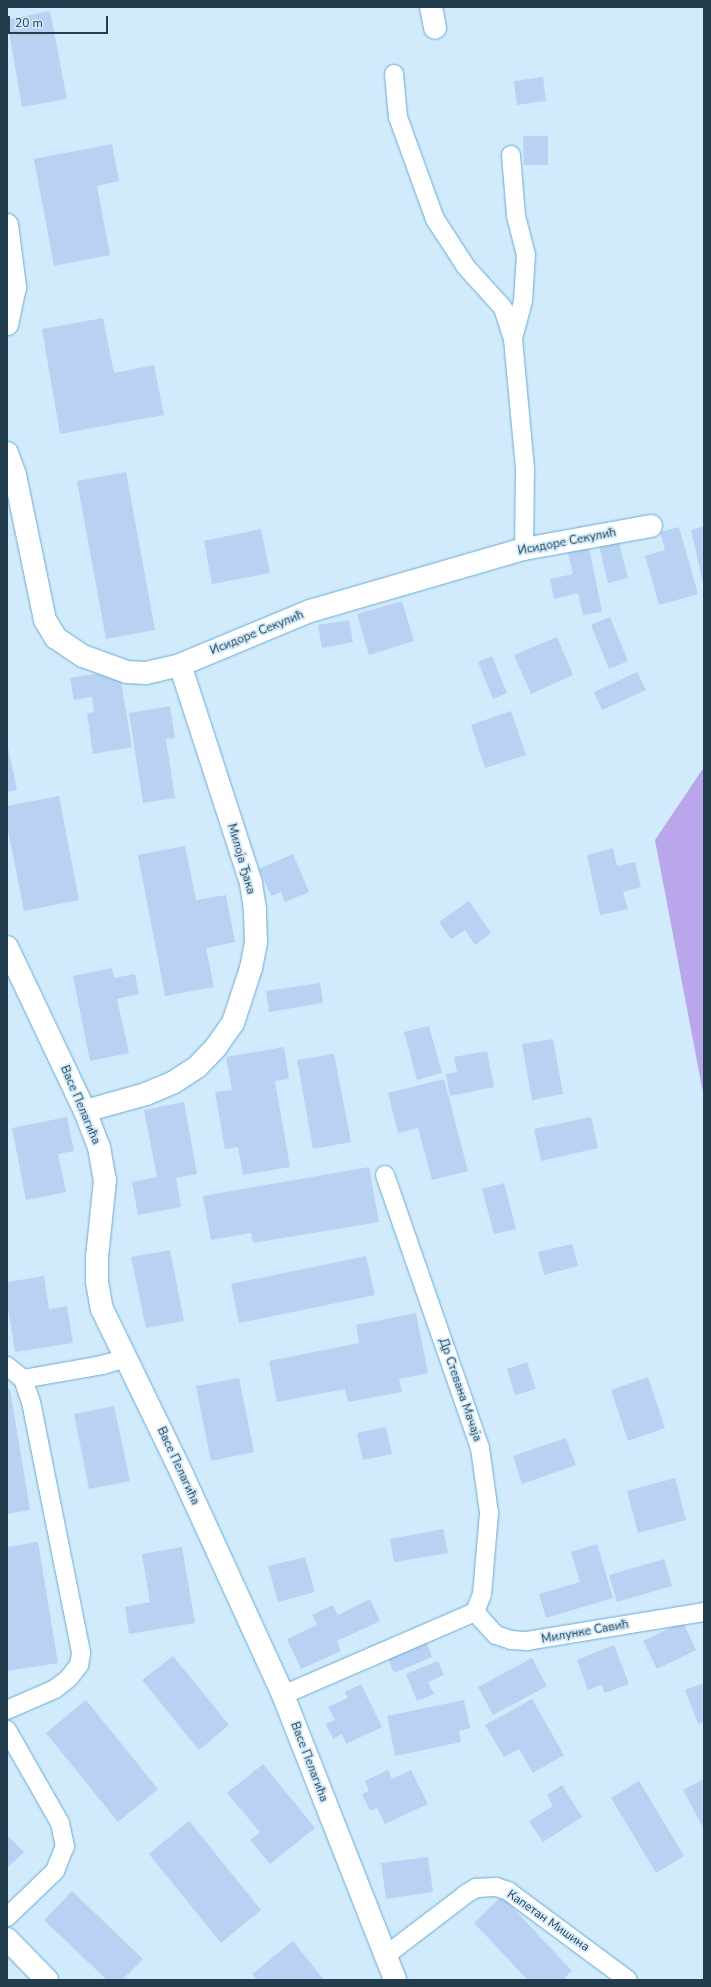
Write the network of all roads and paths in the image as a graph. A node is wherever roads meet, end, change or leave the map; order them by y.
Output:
1 (394, 74) dead end
2 (511, 155) dead end
3 (7, 225) edge
4 (7, 324) edge
5 (513, 339) junction
6 (7, 453) edge
7 (651, 526) dead end
8 (524, 549) junction
9 (180, 665) junction
10 (7, 947) edge
11 (85, 1110) junction
12 (385, 1174) dead end
13 (126, 1358) junction
14 (7, 1366) edge
15 (23, 1379) junction
16 (475, 1612) junction
17 (704, 1612) edge
18 (283, 1695) junction
19 (7, 1710) edge
20 (7, 1730) edge
21 (7, 1917) edge
22 (7, 1939) edge
23 (385, 1956) junction
24 (47, 1980) edge
25 (395, 1980) edge
26 (628, 1980) edge

1 - 5 lane
2 - 5 lane
3 - 4 street
5 - 8 lane
6 - 9 street, Исидоре Секулић
7 - 8 street, Исидоре Секулић
8 - 9 street, Исидоре Секулић
9 - 11 street, Милоја Ђака
10 - 11 street, Васе Пелагића
11 - 13 street, Васе Пелагића
12 - 16 lane, Др Стевана Мачаја
13 - 15 lane
13 - 18 street, Васе Пелагића
14 - 15 lane
15 - 19 lane
16 - 17 lane, Милунке Савић
16 - 18 lane
18 - 23 street, Васе Пелагића
20 - 21 lane
22 - 24 street
23 - 25 street, Васе Пелагића
23 - 26 lane, Капетан Мишина

